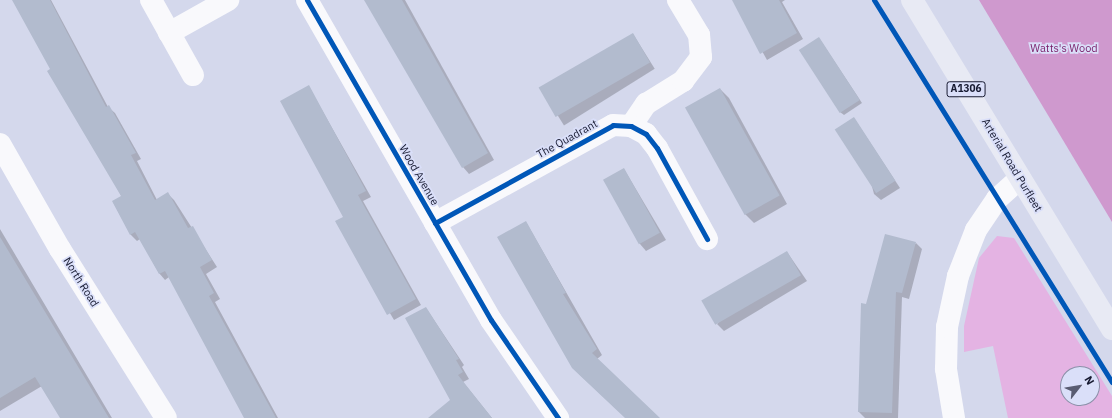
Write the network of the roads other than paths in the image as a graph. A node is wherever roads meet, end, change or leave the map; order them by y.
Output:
1 (151, 0) edge
2 (228, 0) edge
3 (308, 0) edge
4 (678, 0) edge
5 (912, 0) edge
6 (169, 33) junction
7 (193, 75) dead end
8 (631, 126) junction
9 (0, 144) edge
10 (1020, 178) junction
11 (435, 223) junction
12 (707, 239) dead end
13 (1112, 329) edge
14 (166, 418) edge
15 (558, 418) edge
16 (954, 418) edge

1 - 6 street
2 - 6 street
3 - 11 street, Wood Avenue
4 - 8 street
5 - 10 main road, Arterial Road Purfleet / A1306
6 - 7 street
8 - 11 street, The Quadrant
8 - 12 street
9 - 14 street, North Road
10 - 13 main road, Arterial Road Purfleet / A1306
10 - 16 street
11 - 15 street, Wood Avenue

